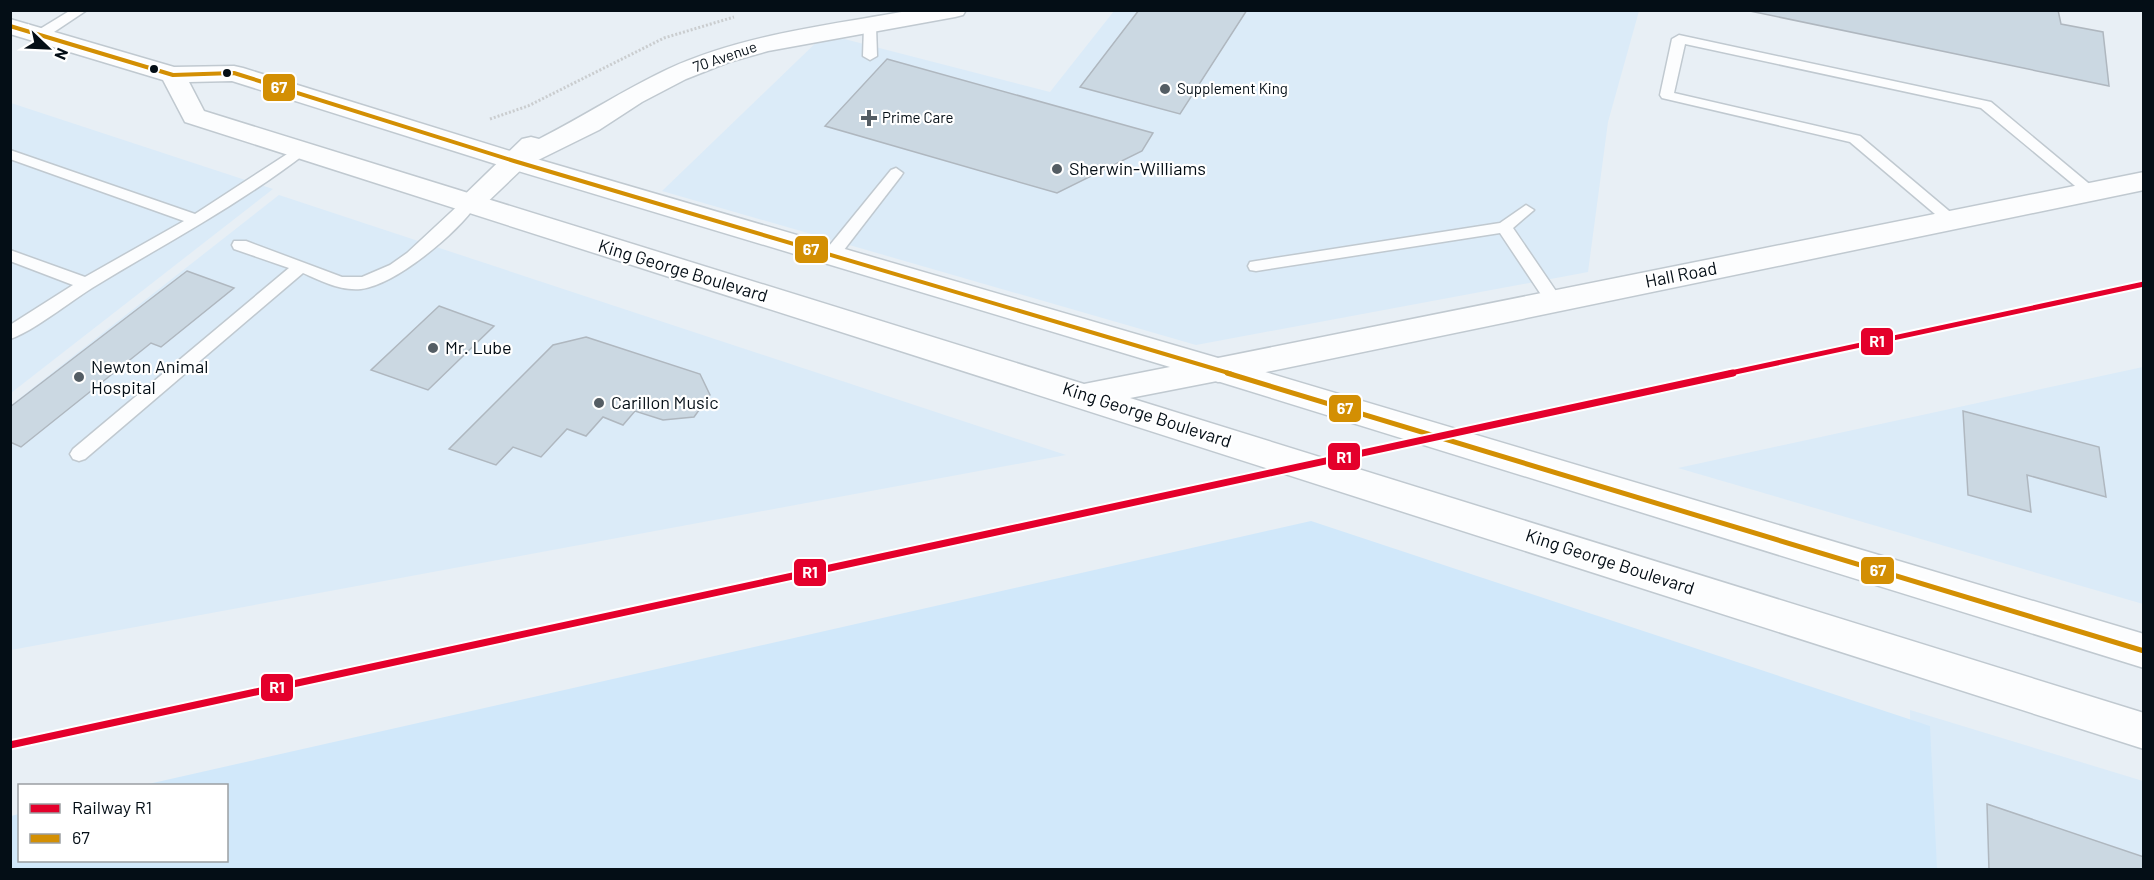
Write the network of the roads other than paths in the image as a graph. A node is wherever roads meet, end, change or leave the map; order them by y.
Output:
1 (81, 10) edge
2 (956, 10) edge
3 (866, 18) edge
4 (20, 31) edge
5 (870, 56) dead end
6 (173, 75) junction
7 (301, 150) junction
8 (10, 154) edge
9 (514, 160) junction
10 (896, 173) dead end
11 (2144, 181) edge
12 (2091, 192) junction
13 (469, 204) junction
14 (1526, 210) dead end
15 (197, 220) junction
16 (1953, 221) junction
17 (1504, 227) junction
18 (240, 244) dead end
19 (10, 255) edge
20 (831, 255) junction
21 (302, 266) junction
22 (1256, 266) dead end
23 (86, 284) junction
24 (1554, 301) junction
25 (10, 333) edge
26 (1218, 370) junction
27 (1084, 395) junction
28 (79, 454) dead end
29 (2144, 651) edge
30 (2144, 731) edge

1 - 4 lane
2 - 3 main road, 70 Avenue
3 - 5 lane
3 - 9 main road, 70 Avenue
4 - 6 main road
6 - 7 main road, King George Boulevard
6 - 9 main road
7 - 13 main road, King George Boulevard
7 - 15 lane
8 - 15 lane
9 - 13 main road, 70 Avenue
9 - 20 main road
10 - 20 lane
11 - 12 main road, Hall Road
12 - 16 main road, Hall Road
12 - 16 lane
13 - 21 lane
13 - 27 main road, King George Boulevard
14 - 17 lane
15 - 23 lane
16 - 24 main road, Hall Road
17 - 22 lane
17 - 24 lane
18 - 21 lane
19 - 23 lane
20 - 26 main road
21 - 28 lane
23 - 25 lane
24 - 26 main road, Hall Road
26 - 27 main road, Hall Road
26 - 29 main road
27 - 30 main road, King George Boulevard

